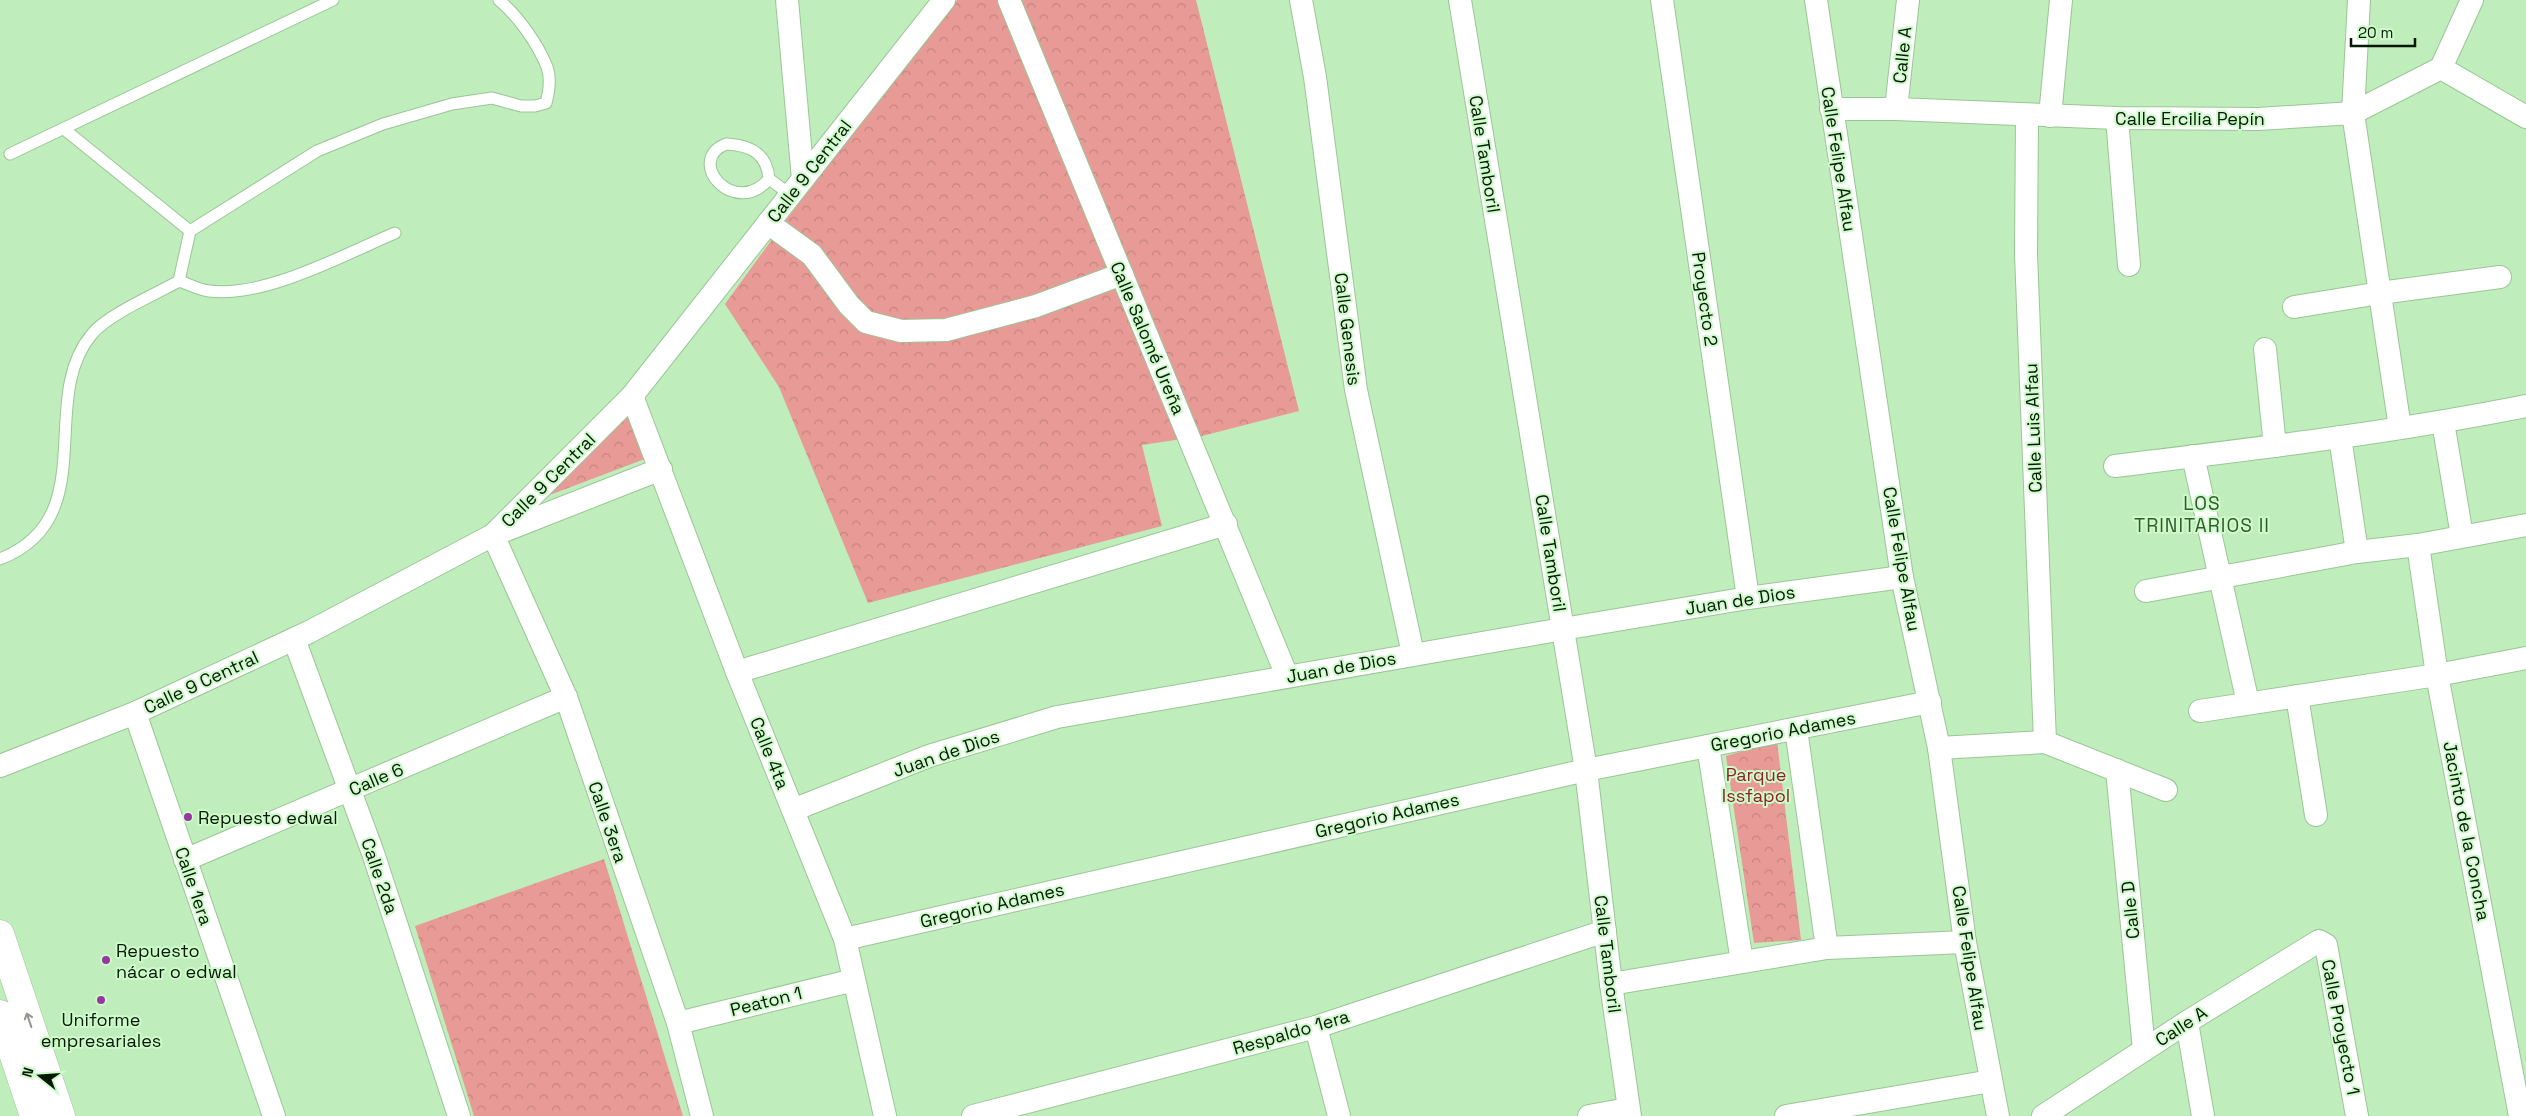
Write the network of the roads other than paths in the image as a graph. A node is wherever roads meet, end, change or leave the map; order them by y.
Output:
1 (333, 0) edge
2 (499, 0) edge
3 (787, 0) edge
4 (944, 0) edge
5 (1009, 0) edge
6 (1301, 0) edge
7 (1460, 0) edge
8 (1662, 0) edge
9 (1816, 0) edge
10 (1908, 0) edge
11 (2061, 0) edge
12 (2359, 0) edge
13 (2472, 0) edge
14 (2441, 68) junction
15 (1831, 109) junction
16 (1896, 109) junction
17 (2353, 113) junction
18 (2027, 115) junction
19 (2050, 116) junction
20 (2526, 117) edge
21 (2117, 118) junction
22 (64, 129) junction
23 (10, 154) dead end
24 (768, 179) junction
25 (797, 187) junction
26 (768, 223) junction
27 (190, 231) junction
28 (395, 233) dead end
29 (2129, 265) dead end
30 (1122, 274) junction
31 (2500, 278) dead end
32 (179, 281) junction
33 (2380, 293) junction
34 (2294, 307) dead end
35 (2265, 349) dead end
36 (632, 396) junction
37 (2526, 406) edge
38 (2443, 422) junction
39 (2400, 428) junction
40 (2340, 437) junction
41 (2275, 446) junction
42 (2193, 456) junction
43 (2115, 466) dead end
44 (661, 469) junction
45 (1226, 524) junction
46 (2526, 525) edge
47 (493, 535) junction
48 (2462, 536) junction
49 (2418, 545) junction
50 (2357, 552) junction
51 (0, 559) edge
52 (1902, 578) junction
53 (2219, 578) junction
54 (2146, 591) dead end
55 (1748, 598) junction
56 (1563, 628) junction
57 (294, 639) junction
58 (1413, 654) junction
59 (2526, 658) edge
60 (737, 672) junction
61 (2437, 675) junction
62 (1287, 676) junction
63 (2297, 696) junction
64 (566, 697) junction
65 (1930, 702) junction
66 (2248, 703) junction
67 (2200, 711) dead end
68 (135, 713) junction
69 (1796, 729) junction
70 (2045, 742) junction
71 (1708, 746) junction
72 (1939, 748) junction
73 (0, 766) edge
74 (1586, 770) junction
75 (2117, 770) junction
76 (350, 790) junction
77 (2166, 790) dead end
78 (793, 810) junction
79 (2316, 815) dead end
80 (186, 860) junction
81 (1604, 931) junction
82 (0, 934) edge
83 (846, 939) junction
84 (2321, 941) joint
85 (1965, 942) junction
86 (1827, 948) junction
87 (1742, 962) junction
88 (854, 980) junction
89 (1611, 984) junction
90 (0, 1014) edge
91 (2187, 1022) junction
92 (678, 1023) junction
93 (1316, 1027) junction
94 (2144, 1050) junction
95 (1991, 1081) junction
96 (1629, 1112) edge
97 (34, 1116) edge
98 (61, 1116) edge
99 (274, 1116) edge
100 (459, 1116) edge
101 (702, 1116) edge
102 (885, 1116) edge
103 (973, 1116) edge
104 (1339, 1116) edge
105 (1589, 1116) edge
106 (1786, 1116) edge
107 (1998, 1116) edge
108 (2043, 1116) edge
109 (2203, 1116) edge
110 (2358, 1116) edge
111 (2520, 1116) edge

1 - 22 lane
2 - 27 lane
3 - 25 street
4 - 25 street, Calle 9 Central
5 - 30 street, Calle Salomé Ureña
6 - 58 street, Calle Genesis
7 - 56 street, Calle Tamboril
8 - 55 street, Proyecto 2
9 - 15 street, Calle Felipe Alfau
10 - 16 street, Calle A
11 - 19 street
12 - 17 street
13 - 14 street
14 - 17 street, Calle Ercilia Pepín
14 - 20 street
15 - 16 street, Calle Ercilia Pepín
15 - 52 street, Calle Felipe Alfau
16 - 18 street, Calle Ercilia Pepín
17 - 21 street, Calle Ercilia Pepín
17 - 33 street
18 - 19 street, Calle Ercilia Pepín
18 - 70 street, Calle Luis Alfau
19 - 21 street, Calle Ercilia Pepín
21 - 29 street
22 - 23 lane
22 - 27 lane
24 - 24 lane
24 - 25 lane
25 - 26 street, Calle 9 Central
26 - 30 street
26 - 36 street, Calle 9 Central
27 - 32 lane
28 - 32 lane
30 - 45 street, Calle Salomé Ureña
31 - 33 street
32 - 51 lane
33 - 34 street
33 - 39 street
35 - 41 street
36 - 44 street, Calle 4ta
36 - 47 street, Calle 9 Central
37 - 38 street
38 - 39 street
38 - 48 street
39 - 40 street
40 - 41 street
40 - 50 street
41 - 42 street
42 - 43 street
42 - 53 street
44 - 47 street
44 - 60 street, Calle 4ta
45 - 60 street
45 - 62 street, Calle Salomé Ureña
46 - 48 street
47 - 57 street, Calle 9 Central
47 - 64 street, Calle 3era
48 - 49 street
49 - 50 street
49 - 61 street, Jacinto de la Concha
50 - 53 street
52 - 55 street, Juan de Dios
52 - 65 street, Calle Felipe Alfau
53 - 54 street
53 - 66 street
55 - 56 street, Juan de Dios
56 - 58 street, Juan de Dios
56 - 74 street, Calle Tamboril
57 - 68 street, Calle 9 Central
57 - 76 street, Calle 2da
58 - 62 street, Juan de Dios
59 - 61 street
60 - 78 street, Calle 4ta
61 - 63 street
61 - 111 street, Jacinto de la Concha
62 - 78 street, Juan de Dios
63 - 66 street
63 - 79 street
64 - 76 street, Calle 6
64 - 92 street, Calle 3era
65 - 69 street, Gregorio Adames
65 - 72 street, Calle Felipe Alfau
66 - 67 street
68 - 73 street, Calle 9 Central
68 - 80 street, Calle 1era
69 - 71 street, Gregorio Adames
69 - 86 street
70 - 72 street
70 - 75 street
71 - 74 street, Gregorio Adames
71 - 87 street
72 - 85 street, Calle Felipe Alfau
74 - 81 street, Calle Tamboril
74 - 83 street, Gregorio Adames
75 - 77 street
75 - 94 street, Calle D
76 - 80 street, Calle 6
76 - 100 street, Calle 2da
78 - 83 street, Calle 4ta
80 - 99 street, Calle 1era
81 - 89 street, Calle Tamboril
81 - 93 street, Respaldo 1era
98 -> 82 main road
83 - 88 street, Calle 4ta
84 - 91 street, Calle A
84 - 110 street, Calle Proyecto 1
85 - 86 street
85 - 95 street, Calle Felipe Alfau
86 - 87 street
87 - 89 street
88 - 92 street, Peaton 1
88 - 102 street, Calle 4ta
89 - 96 street, Calle Tamboril
90 - 97 main road
91 - 94 street, Calle A
91 - 109 street
92 - 101 street, Calle 3era
93 - 103 street, Respaldo 1era
93 - 104 street
94 - 108 street, Calle A
95 - 106 street
95 - 107 street, Calle Felipe Alfau
96 - 105 street

